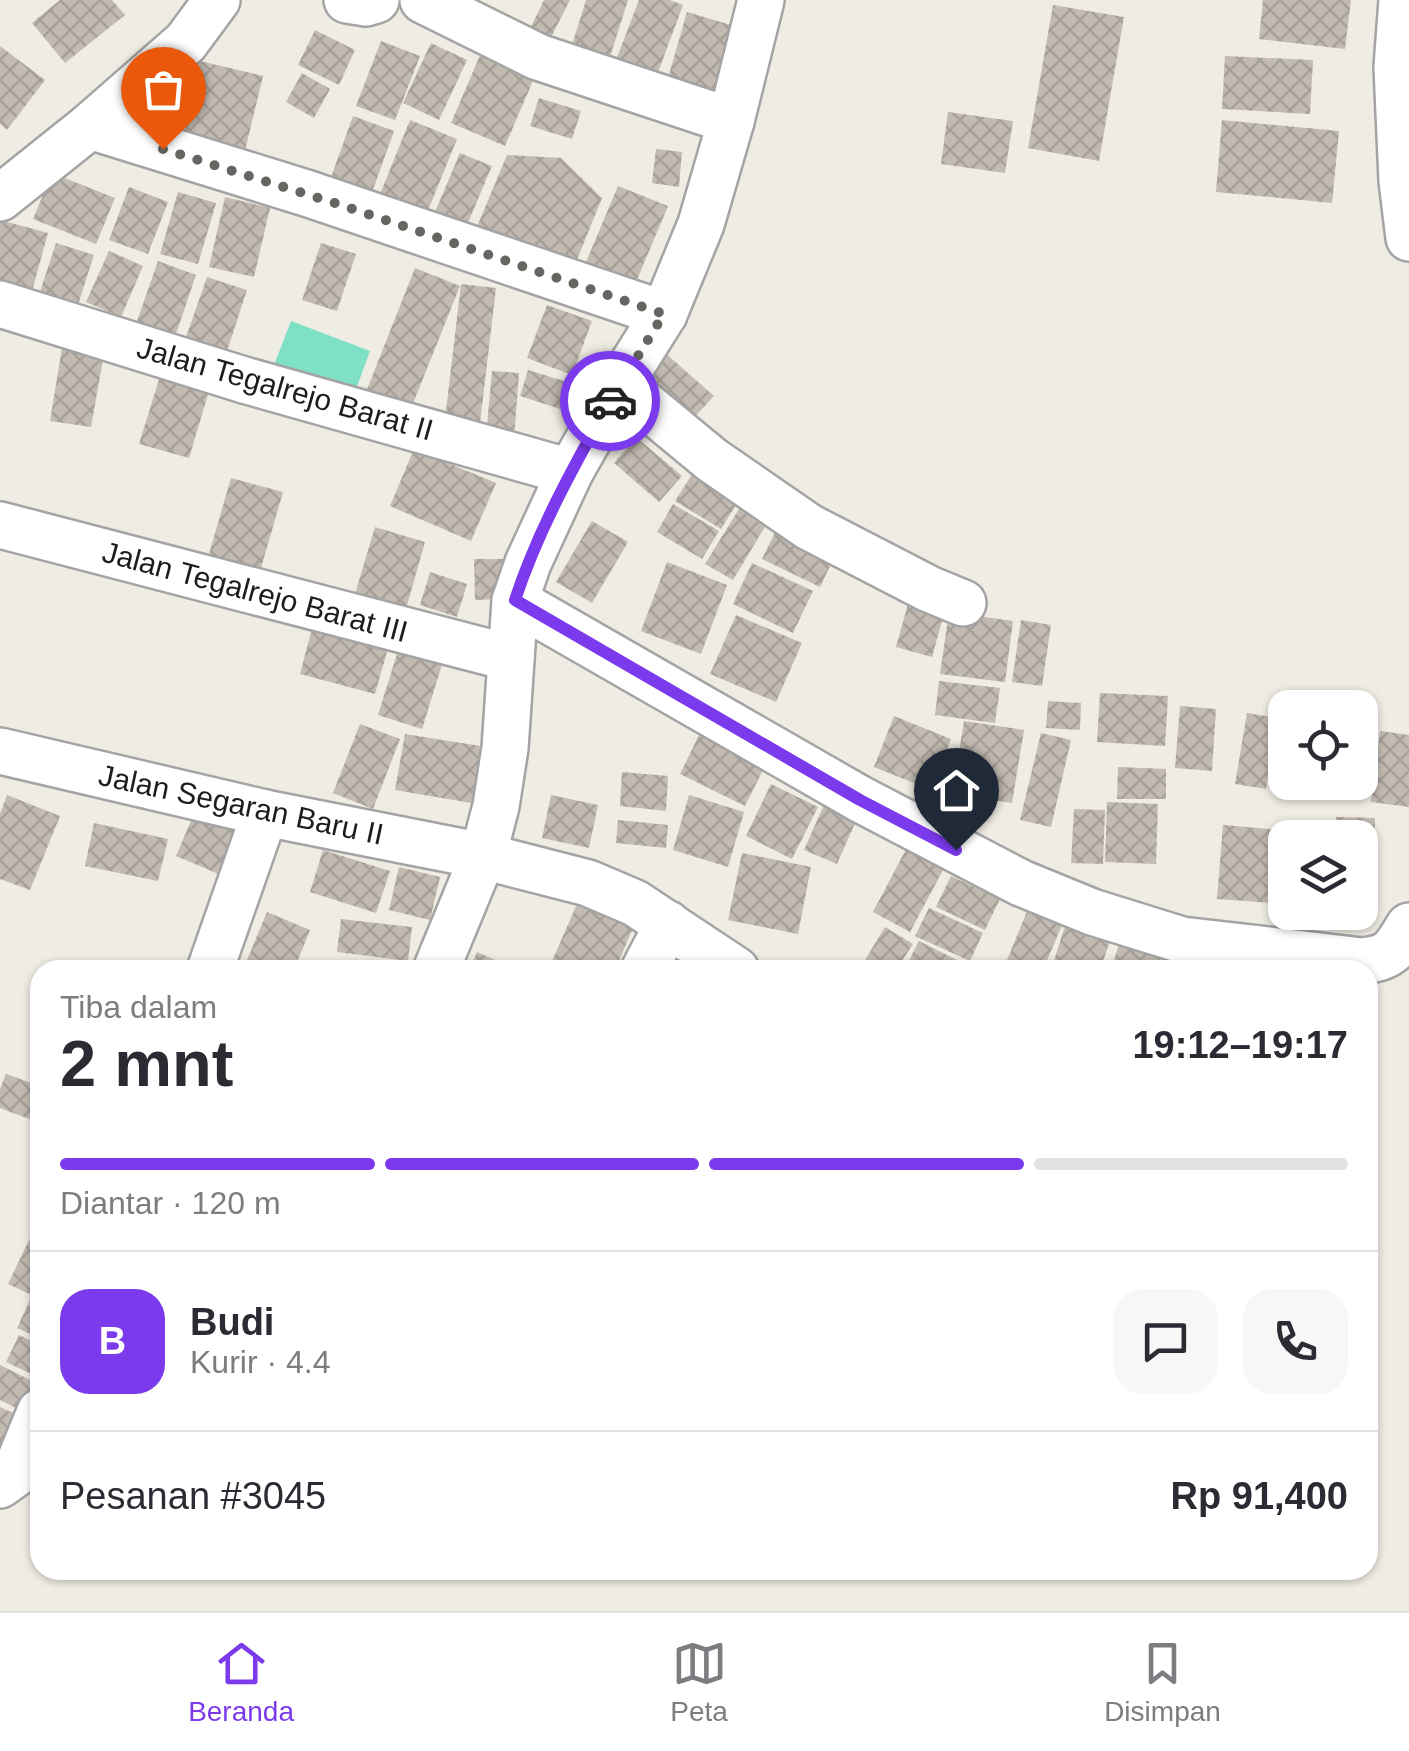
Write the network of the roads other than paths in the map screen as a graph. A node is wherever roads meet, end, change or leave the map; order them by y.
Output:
1 (217, 0) edge
2 (347, 0) edge
3 (376, 0) edge
4 (423, 0) edge
5 (761, 0) edge
6 (1402, 0) edge
7 (730, 121) junction
8 (90, 126) junction
9 (0, 198) edge
10 (1409, 238) edge
11 (0, 304) edge
12 (664, 314) junction
13 (620, 384) junction
14 (570, 472) junction
15 (0, 525) edge
16 (515, 600) junction
17 (963, 603) dead end
18 (511, 658) junction
19 (0, 751) edge
20 (265, 814) junction
21 (483, 856) junction
22 (668, 924) junction
23 (1409, 926) edge
24 (1175, 955) edge
25 (214, 960) edge
26 (440, 960) edge
27 (649, 960) edge
28 (721, 960) edge
29 (1331, 960) edge
30 (1371, 960) edge
31 (30, 1436) edge
32 (0, 1485) edge

1 - 8 street
2 - 3 street
4 - 7 street
5 - 7 street
6 - 10 street
7 - 12 street
8 - 9 street
8 - 12 street
11 - 14 street, Jalan Tegalrejo Barat II
12 - 13 street
13 - 14 street
13 - 17 street
14 - 16 street
15 - 18 street, Jalan Tegalrejo Barat III
16 - 18 street
16 - 24 street
18 - 21 street
19 - 20 street, Jalan Segaran Baru II
20 - 21 street, Jalan Segaran Baru II
20 - 25 street
21 - 22 street, Jalan Segaran Baru II
21 - 26 street
22 - 27 street
22 - 28 street, Jalan Segaran Baru II
23 - 30 street
24 - 29 street
31 - 32 street

